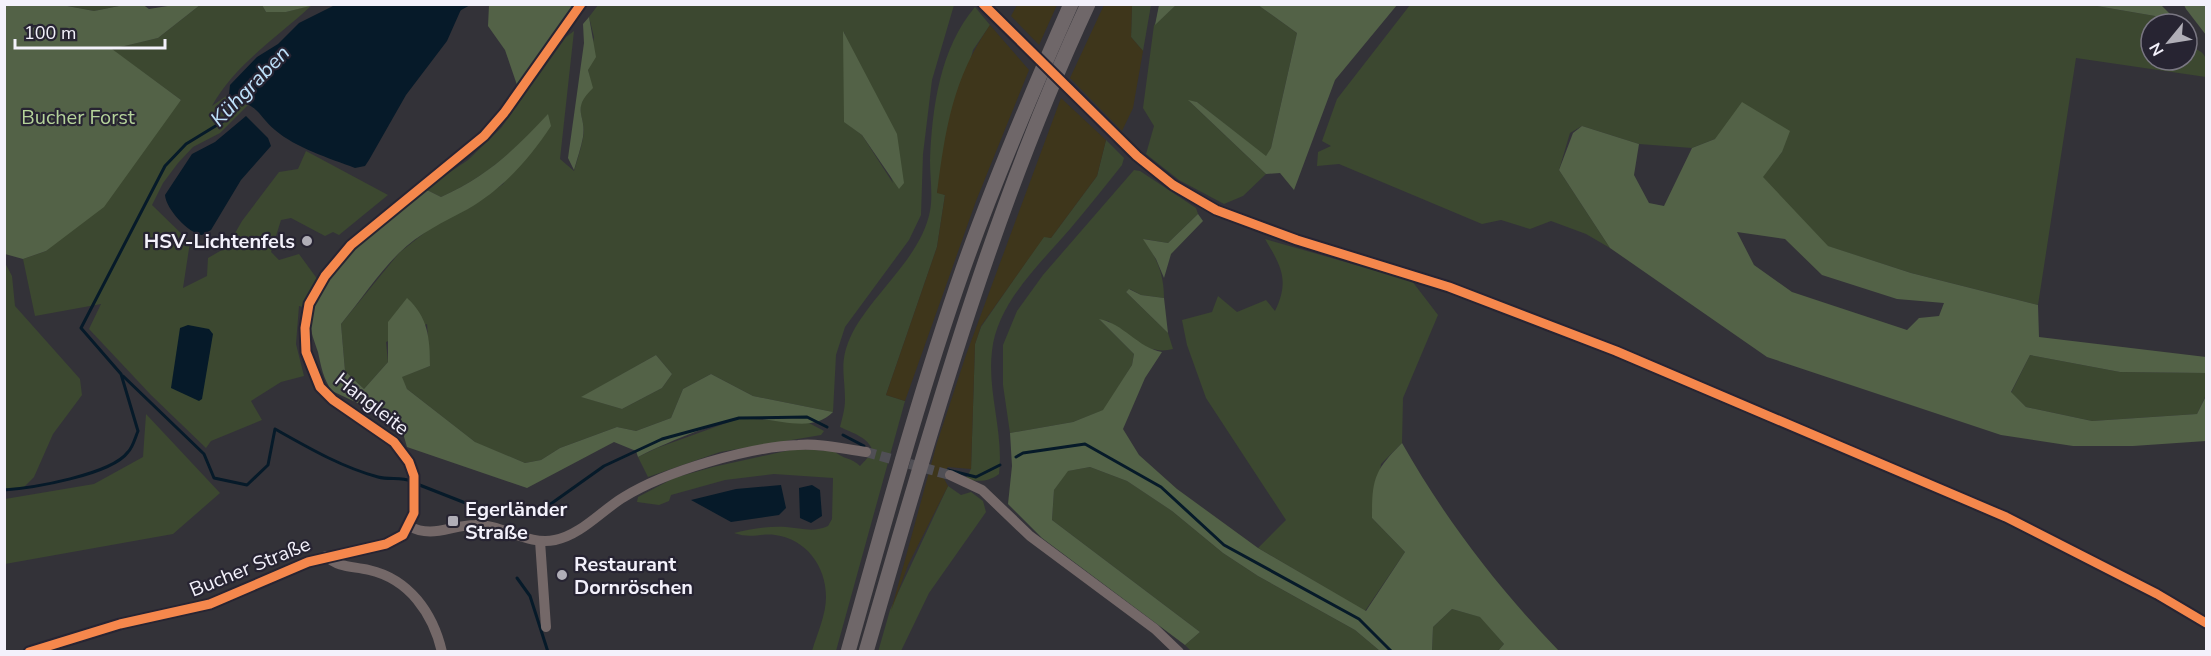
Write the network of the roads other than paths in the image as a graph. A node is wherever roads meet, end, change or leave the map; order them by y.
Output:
1 (581, 4) edge
2 (1071, 4) edge
3 (1088, 4) edge
4 (987, 9) edge
5 (866, 452) tunnel mouth
6 (950, 475) tunnel mouth
7 (409, 526) junction
8 (540, 541) junction
9 (326, 556) junction
10 (2206, 623) edge
11 (546, 627) dead end
12 (29, 651) edge
13 (442, 651) edge
14 (848, 651) edge
15 (866, 651) edge
16 (1179, 651) edge

1 - 7 street, Hangleite
2 - 14 highway
3 - 15 highway
4 - 10 street, bridge
5 - 8 street
6 - 16 street
7 - 8 street
7 - 9 street, Bucher Straße
8 - 11 street
9 - 12 street, Bucher Straße
9 - 13 street

